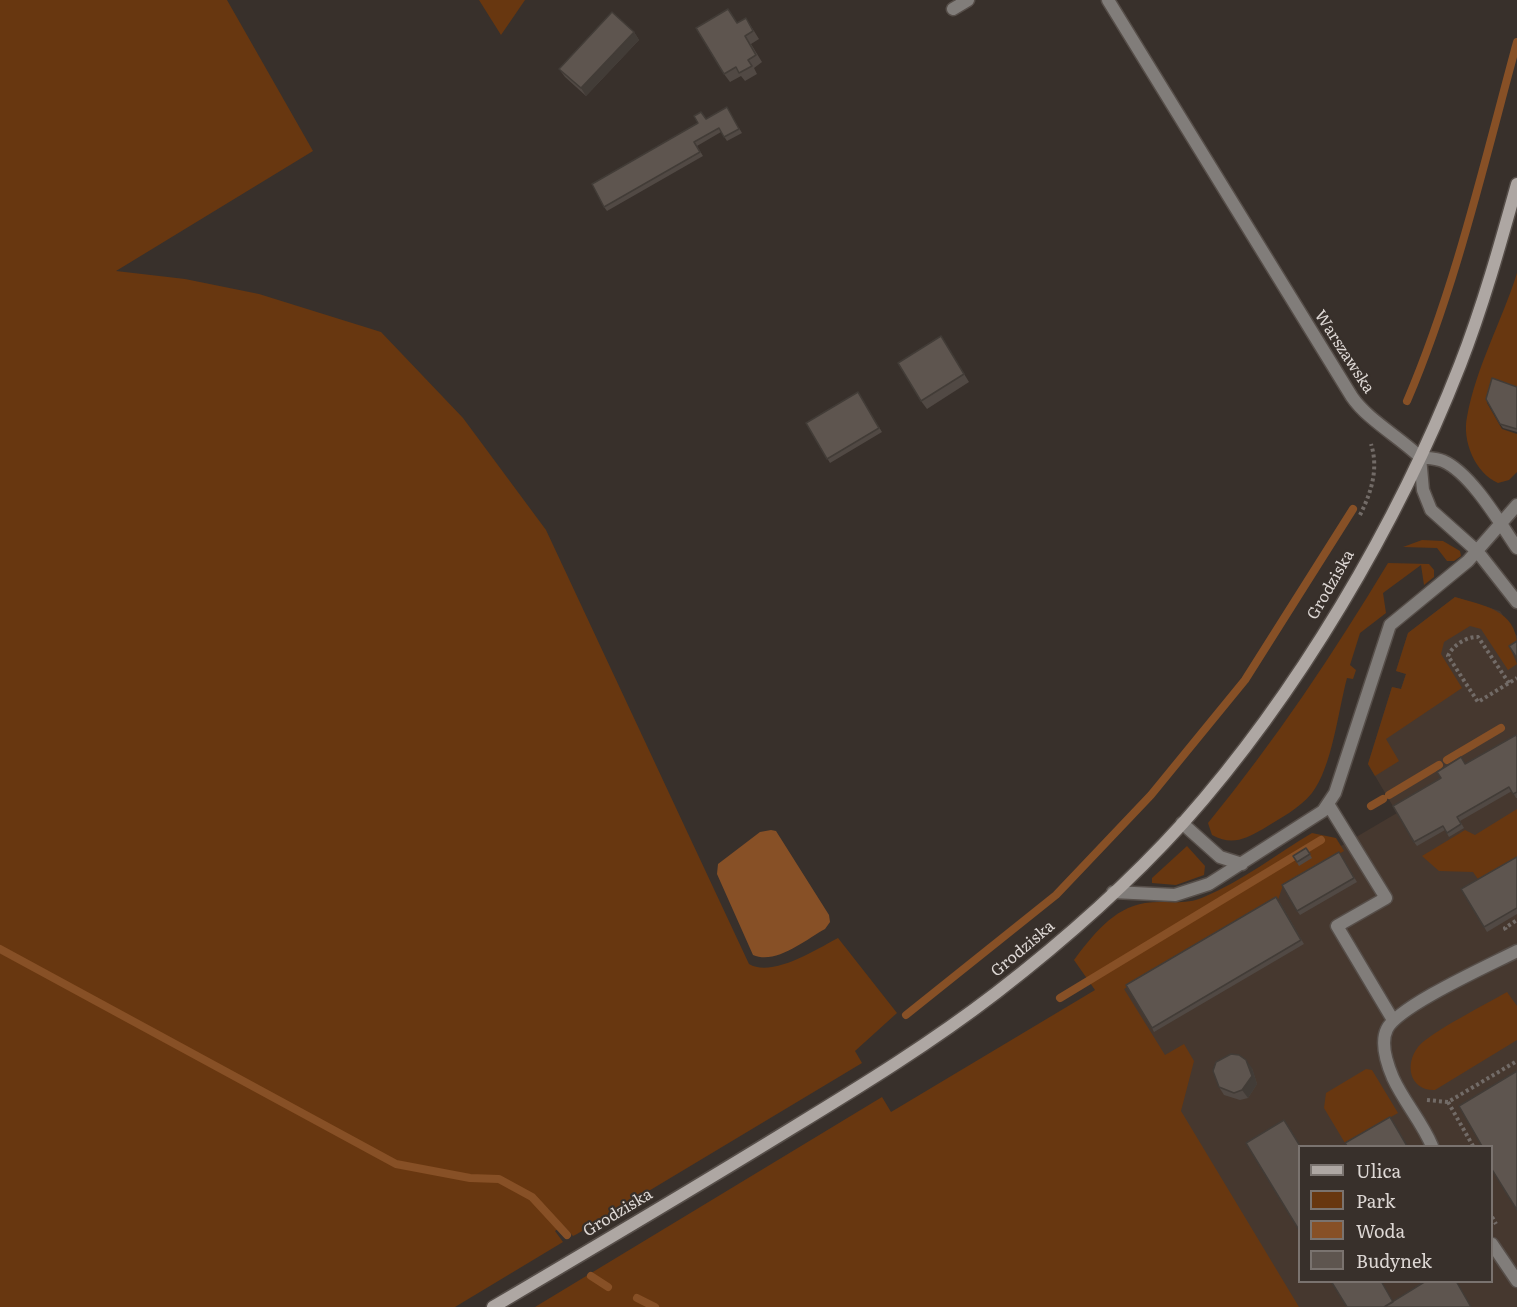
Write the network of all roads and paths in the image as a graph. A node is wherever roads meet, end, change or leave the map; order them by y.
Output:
1 (968, 0) edge
2 (1108, 0) edge
3 (953, 9) dead end
4 (1517, 184) edge
5 (1367, 414) junction
6 (1420, 457) junction
7 (1517, 505) edge
8 (1360, 515) dead end
9 (1500, 524) junction
10 (1517, 548) edge
11 (1477, 551) junction
12 (1517, 602) edge
13 (1517, 678) edge
14 (1509, 683) junction
15 (1328, 804) junction
16 (1182, 823) junction
17 (1242, 864) junction
18 (1113, 892) junction
19 (1517, 920) edge
20 (1506, 930) dead end
21 (1517, 951) edge
22 (1393, 1020) junction
23 (1517, 1060) edge
24 (1426, 1100) dead end
25 (1448, 1102) junction
26 (1431, 1145) edge
27 (1472, 1145) edge
28 (1493, 1247) edge
29 (1517, 1281) edge
30 (493, 1307) edge

1 - 3 street
2 - 5 street, Warszawska
4 - 6 main road
5 - 6 street, Warszawska
5 - 8 path
6 - 9 street
6 - 11 street
6 - 16 main road, Grodziska
7 - 9 street
9 - 10 street
9 - 11 street
11 - 12 street
11 - 15 street
13 - 14 path
14 - 14 path
15 - 17 street
15 - 22 street
16 - 17 street
16 - 18 main road, Grodziska
17 - 18 street
18 - 30 main road, Grodziska
19 - 20 path
21 - 22 street
22 - 26 street
23 - 25 path
24 - 25 path
25 - 27 path
28 - 29 street

